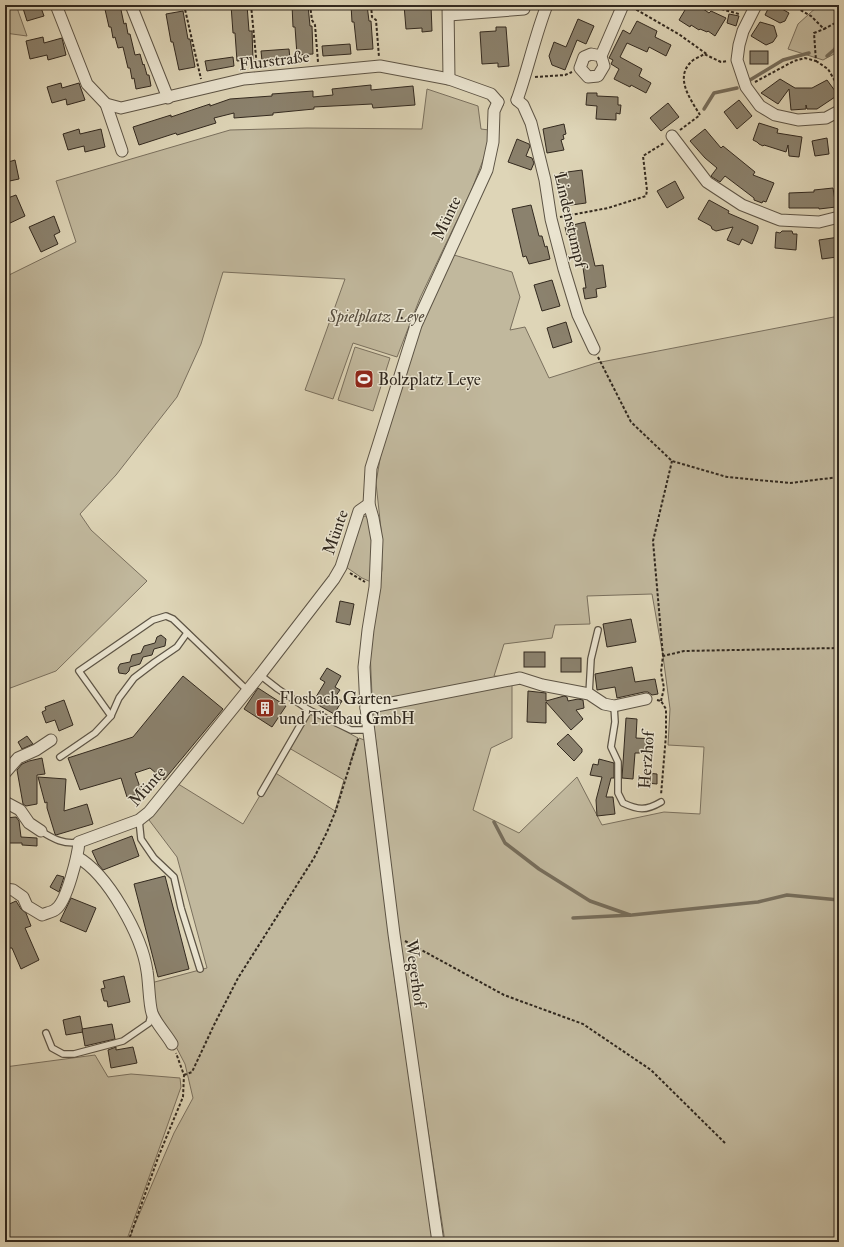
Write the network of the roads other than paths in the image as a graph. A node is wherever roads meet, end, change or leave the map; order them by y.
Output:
1 (56, 5) edge
2 (547, 5) edge
3 (623, 5) edge
4 (756, 5) edge
5 (133, 8) edge
6 (524, 9) dead end
7 (449, 10) edge
8 (601, 56) junction
9 (449, 79) junction
10 (168, 98) junction
11 (517, 100) junction
12 (498, 102) junction
13 (106, 104) junction
14 (839, 111) edge
15 (672, 136) road end
16 (122, 151) dead end
17 (839, 217) edge
18 (594, 349) road end
19 (369, 504) junction
20 (598, 630) dead end
21 (187, 633) junction
22 (260, 674) junction
23 (247, 690) junction
24 (589, 694) junction
25 (646, 700) road end
26 (614, 706) junction
27 (366, 708) junction
28 (309, 710) junction
29 (111, 716) junction
30 (369, 730) junction
31 (50, 740) dead end
32 (60, 758) dead end
33 (5, 772) edge
34 (261, 793) dead end
35 (5, 802) edge
36 (661, 802) road end
37 (139, 820) junction
38 (41, 831) joint
39 (79, 842) junction
40 (77, 857) junction
41 (5, 889) edge
42 (200, 969) dead end
43 (152, 1013) junction
44 (46, 1033) dead end
45 (172, 1044) road end
46 (438, 1242) edge

1 - 13 street
2 - 11 street
3 - 8 street
4 - 14 street
5 - 10 street
6 - 7 street
7 - 9 street
8 - 8 street
9 - 10 street, Flurstraße
9 - 12 street, Flurstraße
10 - 13 street, Flurstraße
11 - 12 street
11 - 18 street, Lindenstumpf
12 - 19 street, Münte
13 - 16 street
15 - 17 street
19 - 22 street, Münte
19 - 27 street, Wegerhof
20 - 24 lane
21 - 23 lane
21 - 29 lane
21 - 29 lane
22 - 23 street, Münte
22 - 28 lane
23 - 37 street, Münte
24 - 26 street
24 - 27 street
25 - 26 street
26 - 36 lane, Herzhof
27 - 30 street, Wegerhof
28 - 30 lane
28 - 34 lane
29 - 32 lane
30 - 46 street, Wegerhof
31 - 33 street
35 - 38 street, Münte
37 - 39 street, Münte
37 - 42 lane
38 - 39 lane, Münte
39 - 40 street
40 - 41 street
40 - 43 street
43 - 44 lane
43 - 45 street

